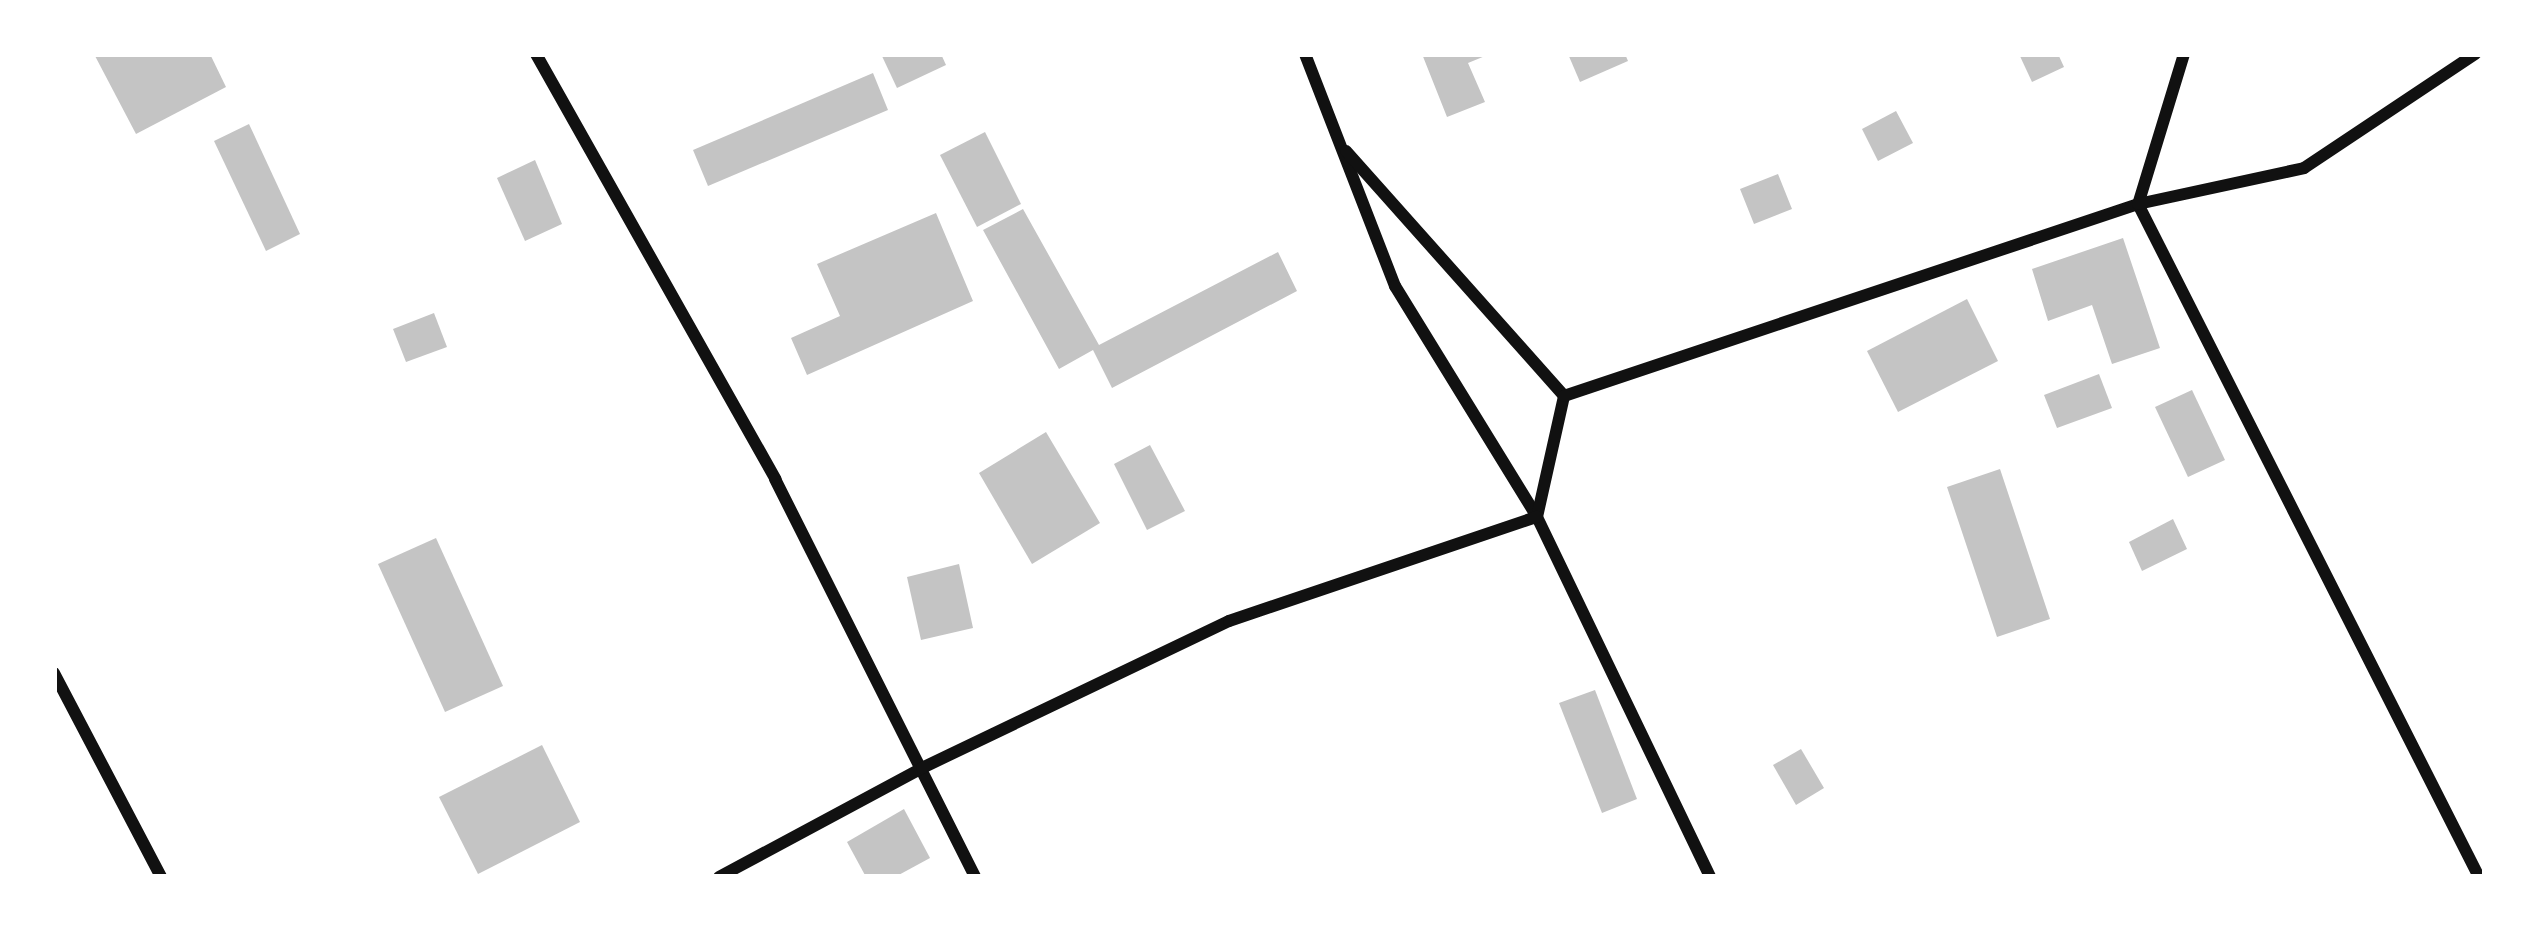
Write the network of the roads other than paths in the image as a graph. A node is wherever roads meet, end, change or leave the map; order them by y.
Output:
1 (536, 54) edge
2 (1305, 54) edge
3 (2183, 54) edge
4 (2475, 54) edge
5 (1340, 144) junction
6 (2138, 204) junction
7 (1564, 396) junction
8 (1537, 517) junction
9 (54, 674) edge
10 (922, 768) junction
11 (161, 877) edge
12 (718, 877) edge
13 (975, 877) edge
14 (1709, 877) edge
15 (2479, 877) edge

1 - 10 street
2 - 5 street
3 - 6 street
4 - 6 street
5 - 7 street
5 - 8 street
6 - 7 street
6 - 15 street
7 - 8 street
8 - 10 street
8 - 14 street
9 - 11 street
10 - 12 street
10 - 13 street

